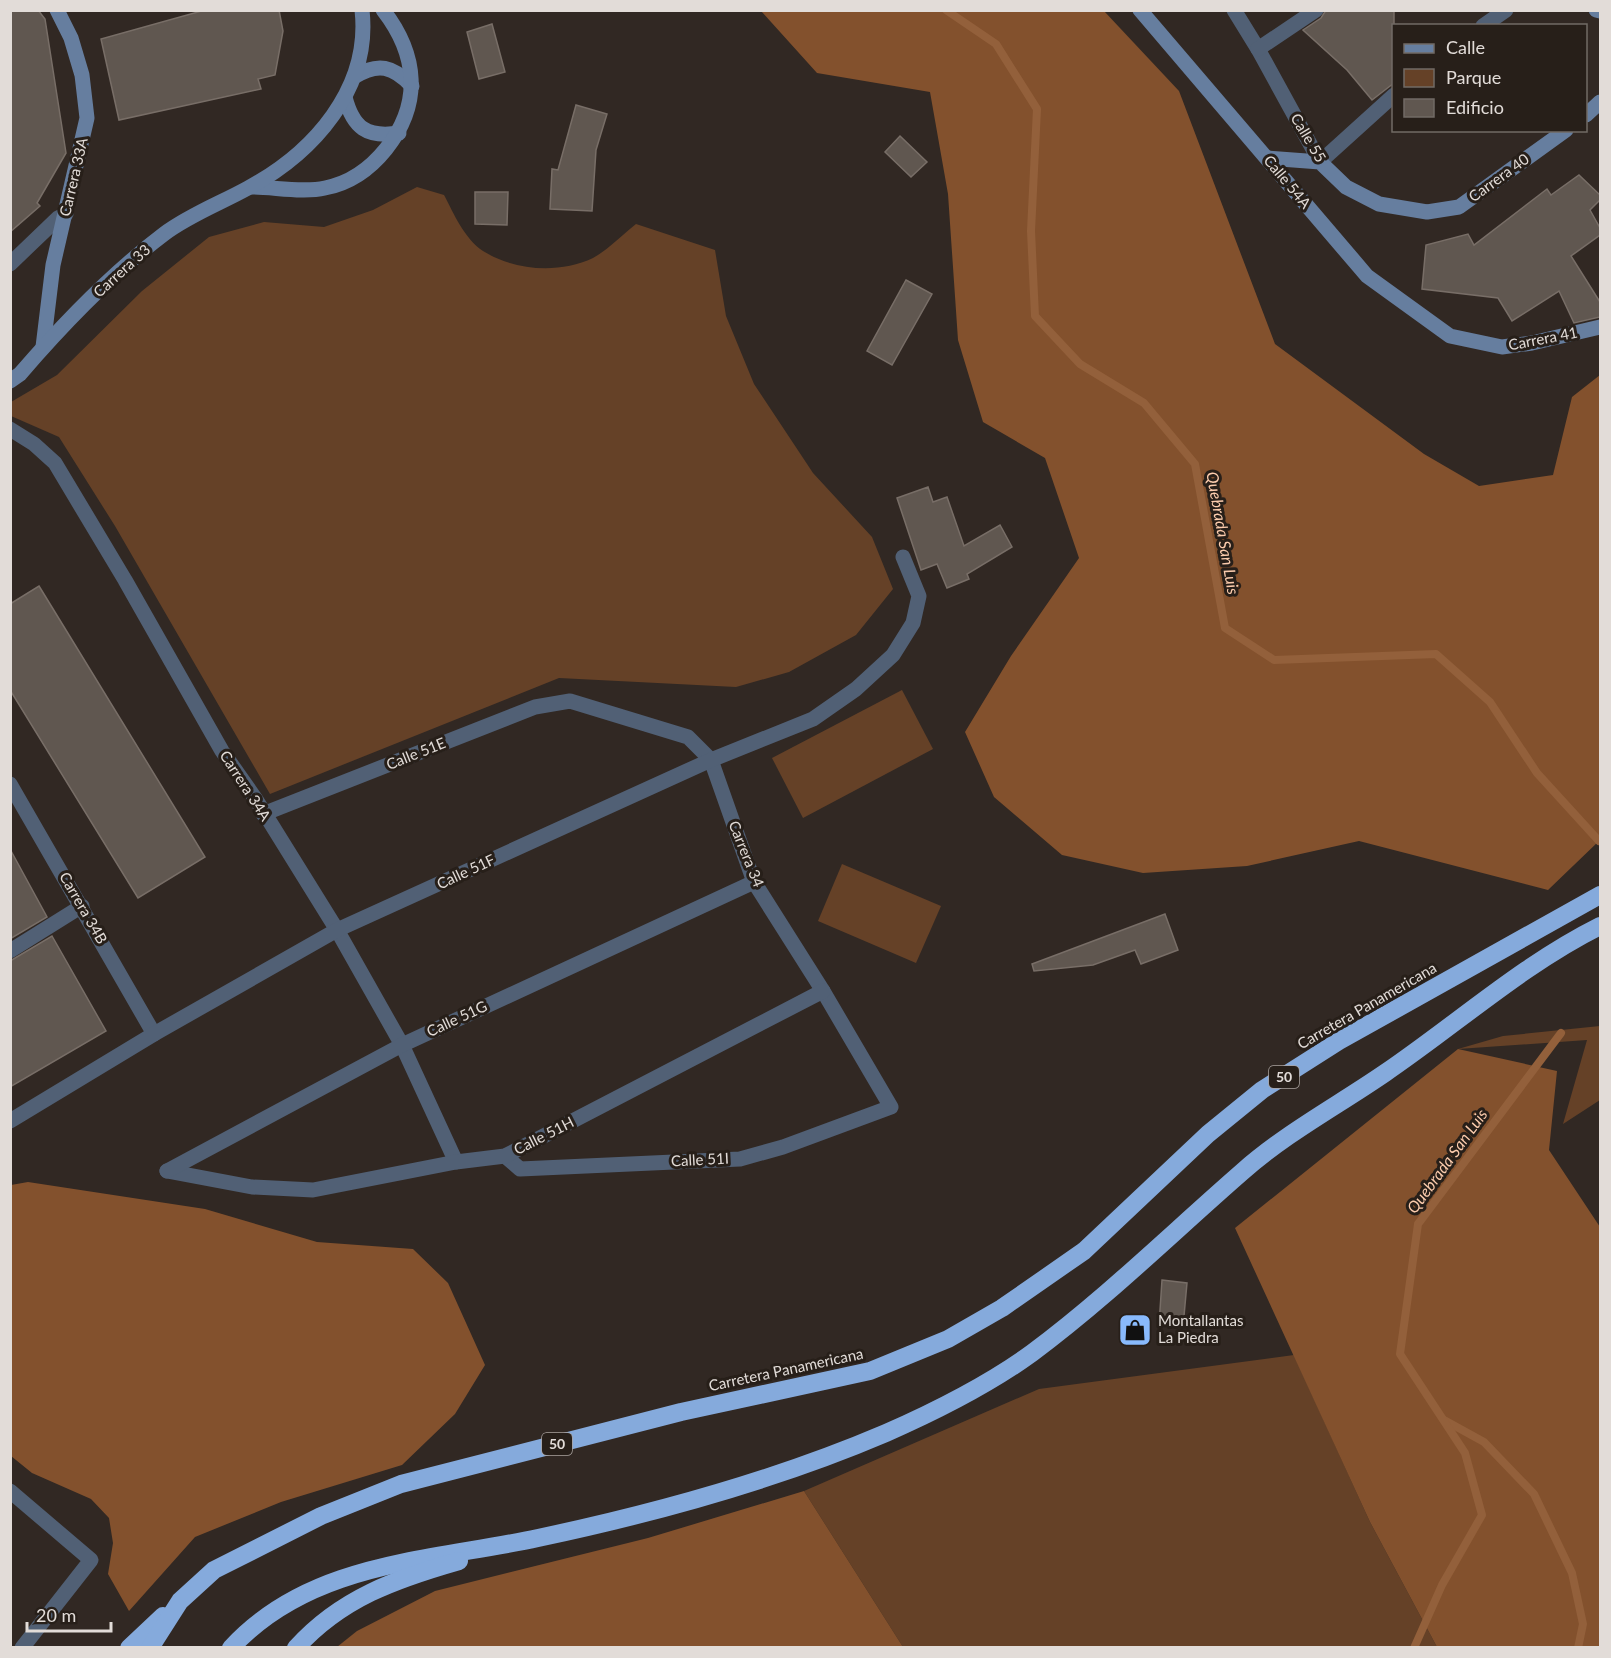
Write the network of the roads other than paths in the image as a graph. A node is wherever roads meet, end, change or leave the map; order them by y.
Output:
1 (57, 10) edge
2 (362, 10) edge
3 (383, 10) edge
4 (1140, 10) edge
5 (1234, 10) edge
6 (1316, 10) edge
7 (1506, 10) edge
8 (1596, 10) edge
9 (1600, 11) edge
10 (1486, 24) edge
11 (1258, 49) junction
12 (354, 77) junction
13 (412, 86) junction
14 (345, 97) junction
15 (1392, 97) edge
16 (1600, 102) edge
17 (1587, 114) edge
18 (1563, 132) edge
19 (399, 133) junction
20 (1268, 158) junction
21 (1320, 162) junction
22 (252, 187) junction
23 (1427, 212) joint
24 (66, 214) junction
25 (10, 264) edge
26 (1600, 327) edge
27 (1450, 336) joint
28 (43, 347) junction
29 (10, 381) edge
30 (10, 429) edge
31 (903, 557) dead end
32 (570, 701) joint
33 (711, 760) junction
34 (10, 784) edge
35 (16, 806) edge
36 (264, 814) junction
37 (754, 882) junction
38 (1600, 895) edge
39 (82, 906) junction
40 (1600, 926) edge
41 (337, 930) junction
42 (10, 951) edge
43 (823, 991) junction
44 (154, 1034) junction
45 (402, 1045) junction
46 (891, 1107) joint
47 (10, 1121) edge
48 (505, 1156) junction
49 (456, 1162) junction
50 (167, 1171) joint
51 (10, 1491) edge
52 (536, 1539) junction
53 (180, 1601) junction
54 (22, 1647) edge
55 (129, 1647) edge
56 (150, 1647) edge
57 (231, 1647) edge
58 (296, 1647) edge

1 - 24 street, Carrera 33A
2 - 12 street, Carrera 33
3 - 13 street, Carrera 33
4 - 20 street, Calle 54A
5 - 11 street, Calle 55
6 - 11 street
7 - 10 street
8 - 9 street
11 - 21 street, Calle 55
12 - 13 street
12 - 14 street, Carrera 33
13 - 19 street, Carrera 33
14 - 19 street
14 - 22 street, Carrera 33
15 - 21 street
16 - 17 street
18 - 23 street, Carrera 40
19 - 22 street, Carrera 33
20 - 21 street
20 - 27 street, Calle 54A
21 - 23 street, Calle 55
22 - 28 street, Carrera 33
24 - 25 street
24 - 28 street, Carrera 33A
26 - 27 street, Carrera 41
28 - 29 street, Carrera 33
30 - 36 street, Carrera 34A
31 - 33 street, Calle 51F
32 - 33 street, Carrera 34
32 - 36 street, Calle 51E
33 - 37 street, Carrera 34
33 - 41 street, Calle 51F
34 - 35 street, Carrera 34B
35 - 39 street, Carrera 34B
36 - 41 street, Carrera 34A
37 - 43 street, Carrera 34
37 - 45 street, Calle 51G
38 - 53 highway, Carretera Panamericana / 50
39 - 42 street
39 - 44 street, Carrera 34B
40 - 52 highway
41 - 44 street, Calle 51F
41 - 45 street, Carrera 34A
43 - 46 street, Carrera 34
43 - 48 street, Calle 51H
44 - 47 street, Calle 51F
45 - 49 street, Carrera 34A
45 - 50 street, Calle 51G
46 - 48 street, Calle 51I
48 - 49 street, Calle 51H
49 - 50 street, Calle 51H
51 - 54 street
52 - 57 highway
52 - 58 highway
53 - 55 highway
53 - 56 highway, Carretera Panamericana / 50

